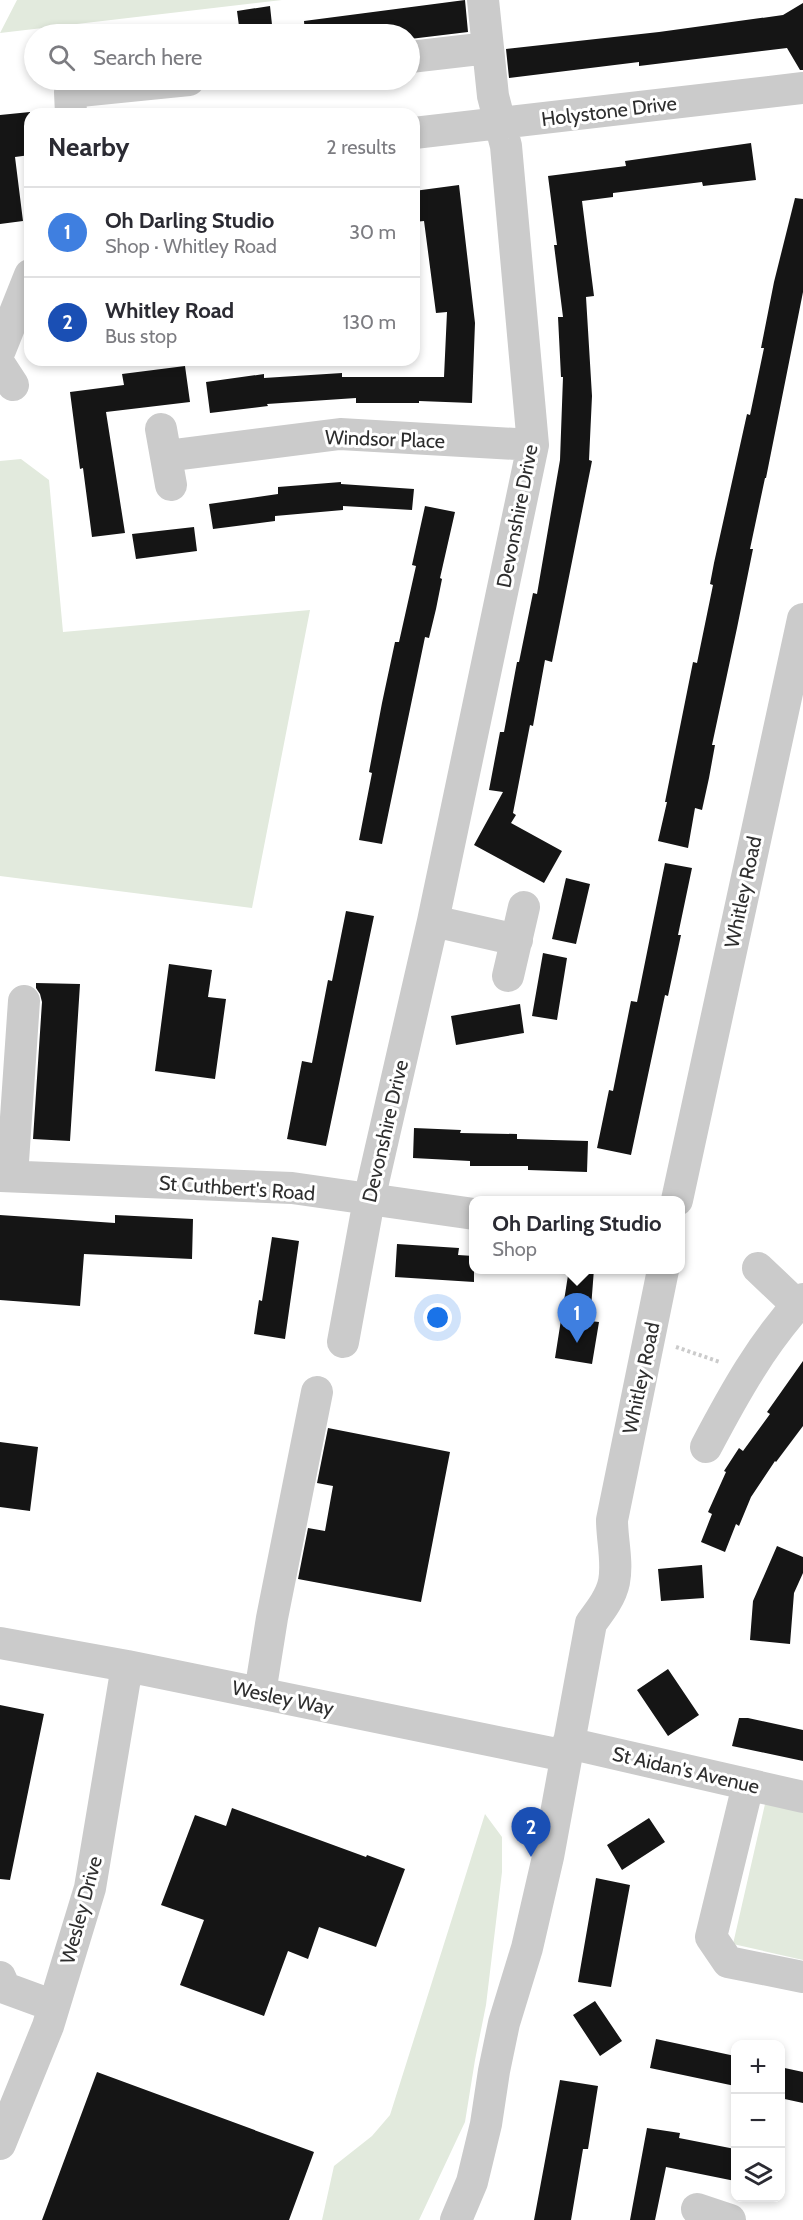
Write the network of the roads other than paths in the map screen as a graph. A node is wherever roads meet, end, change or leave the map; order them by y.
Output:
1 (483, 0) edge
2 (488, 48) junction
3 (420, 56) edge
4 (803, 88) edge
5 (90, 90) edge
6 (71, 108) edge
7 (501, 124) junction
8 (420, 132) edge
9 (24, 291) edge
10 (0, 350) edge
11 (533, 446) junction
12 (166, 457) dead end
13 (803, 619) edge
14 (524, 906) dead end
15 (433, 921) junction
16 (517, 940) junction
17 (508, 976) dead end
18 (24, 1001) dead end
19 (6, 1176) edge
20 (678, 1196) edge
21 (369, 1200) junction
22 (469, 1213) edge
23 (758, 1268) dead end
24 (662, 1274) edge
25 (800, 1302) edge
26 (343, 1342) dead end
27 (317, 1392) dead end
28 (706, 1447) dead end
29 (0, 1643) edge
30 (127, 1666) junction
31 (260, 1693) junction
32 (567, 1750) junction
33 (748, 1785) junction
34 (803, 1797) edge
35 (0, 1977) edge
36 (803, 1977) edge
37 (54, 2006) junction
38 (0, 2144) edge
39 (697, 2208) dead end
40 (456, 2220) edge
41 (730, 2220) edge

1 - 2 street, Devonshire Drive
2 - 3 street
2 - 7 street, Devonshire Drive
4 - 7 street, Holystone Drive
5 - 6 street
7 - 8 street, Holystone Drive
7 - 11 street, Devonshire Drive
9 - 10 street
11 - 12 street, Windsor Place
11 - 15 street, Devonshire Drive
13 - 20 street, Whitley Road
14 - 16 street
15 - 16 street
15 - 21 street, Devonshire Drive
16 - 17 street
18 - 19 street
19 - 21 street, St Cuthbert's Road
21 - 22 street, St Cuthbert's Road
21 - 26 street, Devonshire Drive
23 - 25 street
24 - 32 street, Whitley Road
25 - 28 street
27 - 31 street
29 - 30 street, Wesley Way
30 - 31 street, Wesley Way
30 - 37 street, Wesley Drive
31 - 32 street, Wesley Way
32 - 33 street, St Aidan's Avenue
32 - 40 street, Whitley Road
33 - 34 street, St Aidan's Avenue
33 - 36 street
35 - 37 street
37 - 38 street, Wesley Drive
39 - 41 street

